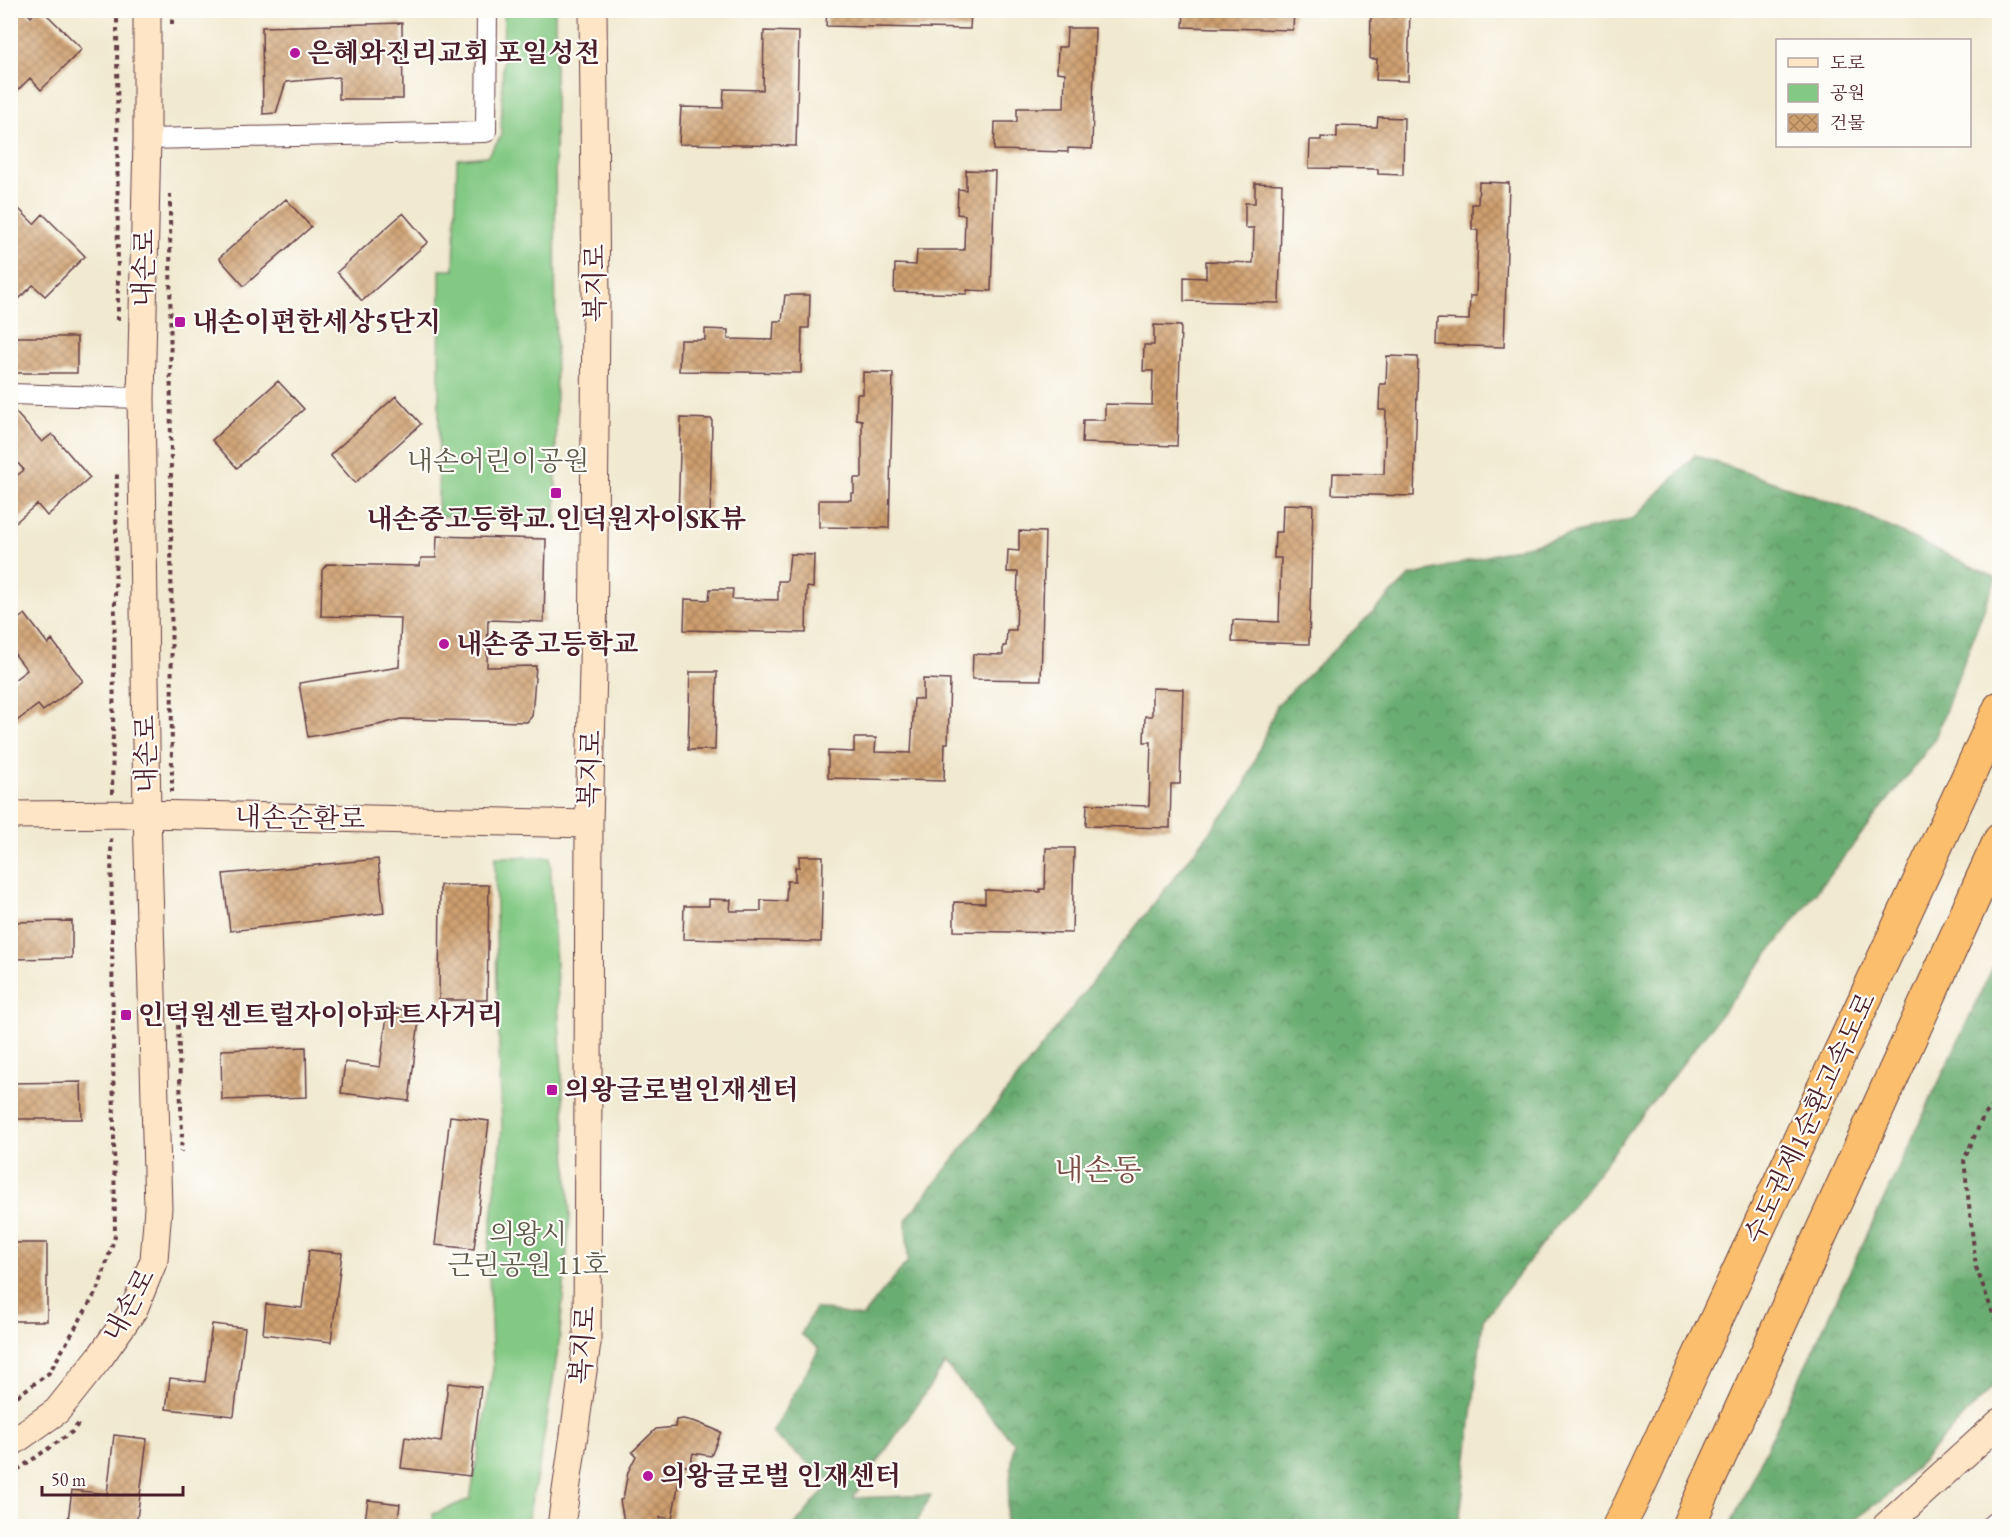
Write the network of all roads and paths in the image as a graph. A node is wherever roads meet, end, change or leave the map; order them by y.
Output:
1 (117, 10) edge
2 (147, 10) edge
3 (487, 10) edge
4 (593, 10) edge
5 (147, 139) junction
6 (118, 327) dead end
7 (10, 394) edge
8 (141, 398) junction
9 (117, 469) dead end
10 (2000, 708) edge
11 (111, 814) junction
12 (147, 814) junction
13 (10, 815) edge
14 (589, 824) junction
15 (2000, 840) edge
16 (2000, 1098) edge
17 (2000, 1333) edge
18 (10, 1401) edge
19 (2000, 1422) edge
20 (10, 1444) edge
21 (2000, 1511) edge
22 (561, 1527) edge
23 (1619, 1527) edge
24 (1688, 1527) edge
25 (1886, 1527) edge
26 (1982, 1527) edge

1 - 6 path
2 - 5 street, 내손로
3 - 5 street
4 - 14 street, 복지로
5 - 8 street, 내손로
7 - 8 street
8 - 12 street, 내손로
9 - 11 path
10 - 23 highway, 수도권제1순환고속도로
11 - 12 street, 내손순환로
11 - 13 street, 내손순환로
11 - 18 path
12 - 14 street, 내손순환로
12 - 20 street, 내손로
14 - 22 street, 복지로
15 - 24 highway, 수도권제1순환고속도로
16 - 17 path
19 - 25 street
21 - 26 lane

